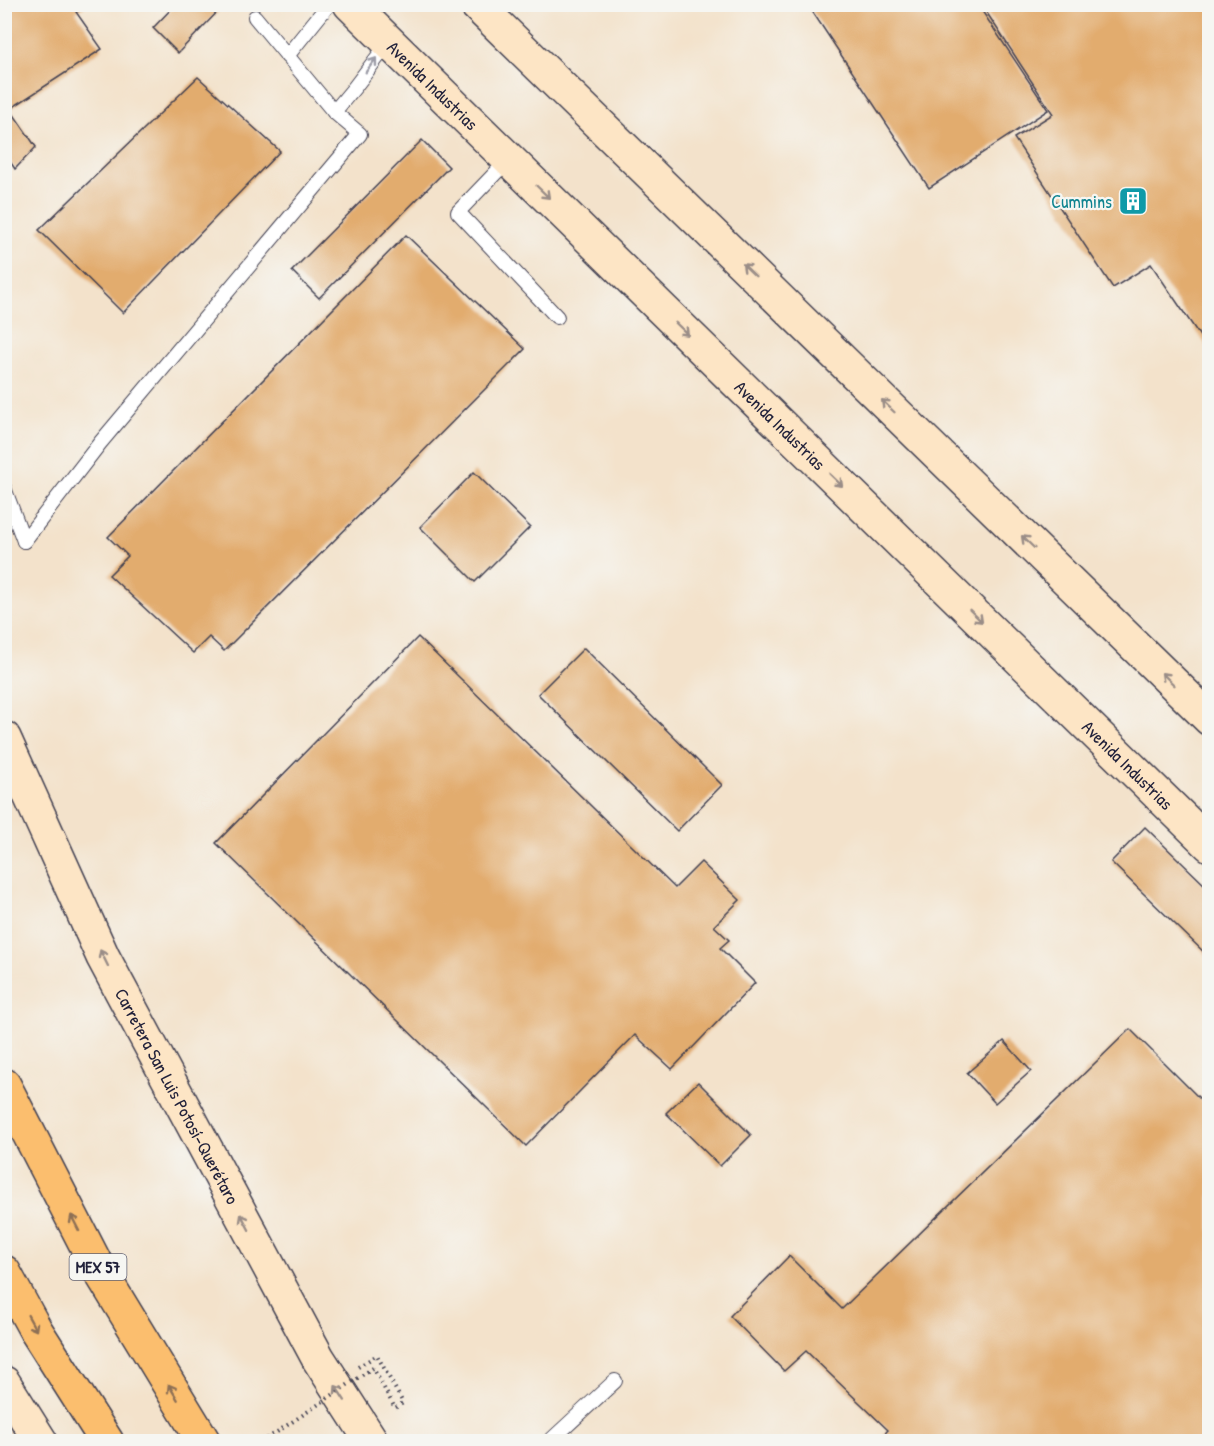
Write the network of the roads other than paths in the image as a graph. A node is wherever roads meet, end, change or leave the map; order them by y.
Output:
1 (328, 4) edge
2 (351, 4) edge
3 (476, 4) edge
4 (255, 17) dead end
5 (388, 42) junction
6 (287, 56) junction
7 (334, 112) junction
8 (509, 159) junction
9 (557, 317) dead end
10 (4, 488) edge
11 (1209, 719) edge
12 (4, 738) edge
13 (1209, 845) edge
14 (4, 1085) edge
15 (4, 1272) edge
16 (615, 1381) dead end
17 (4, 1383) edge
18 (41, 1442) edge
19 (106, 1442) edge
20 (204, 1442) edge
21 (372, 1442) edge
22 (549, 1442) edge

1 - 6 lane
2 - 5 main road, Avenida Industrias
11 -> 3 main road
4 - 6 lane
7 -> 5 lane
5 - 8 main road, Avenida Industrias
6 - 7 lane
7 - 10 lane
8 - 9 lane
8 -> 13 main road, Avenida Industrias
21 -> 12 main road, Carretera San Luis Potosí-Querétaro
20 -> 14 highway, MEX 57
15 -> 19 highway
16 - 22 lane
17 - 18 main road

